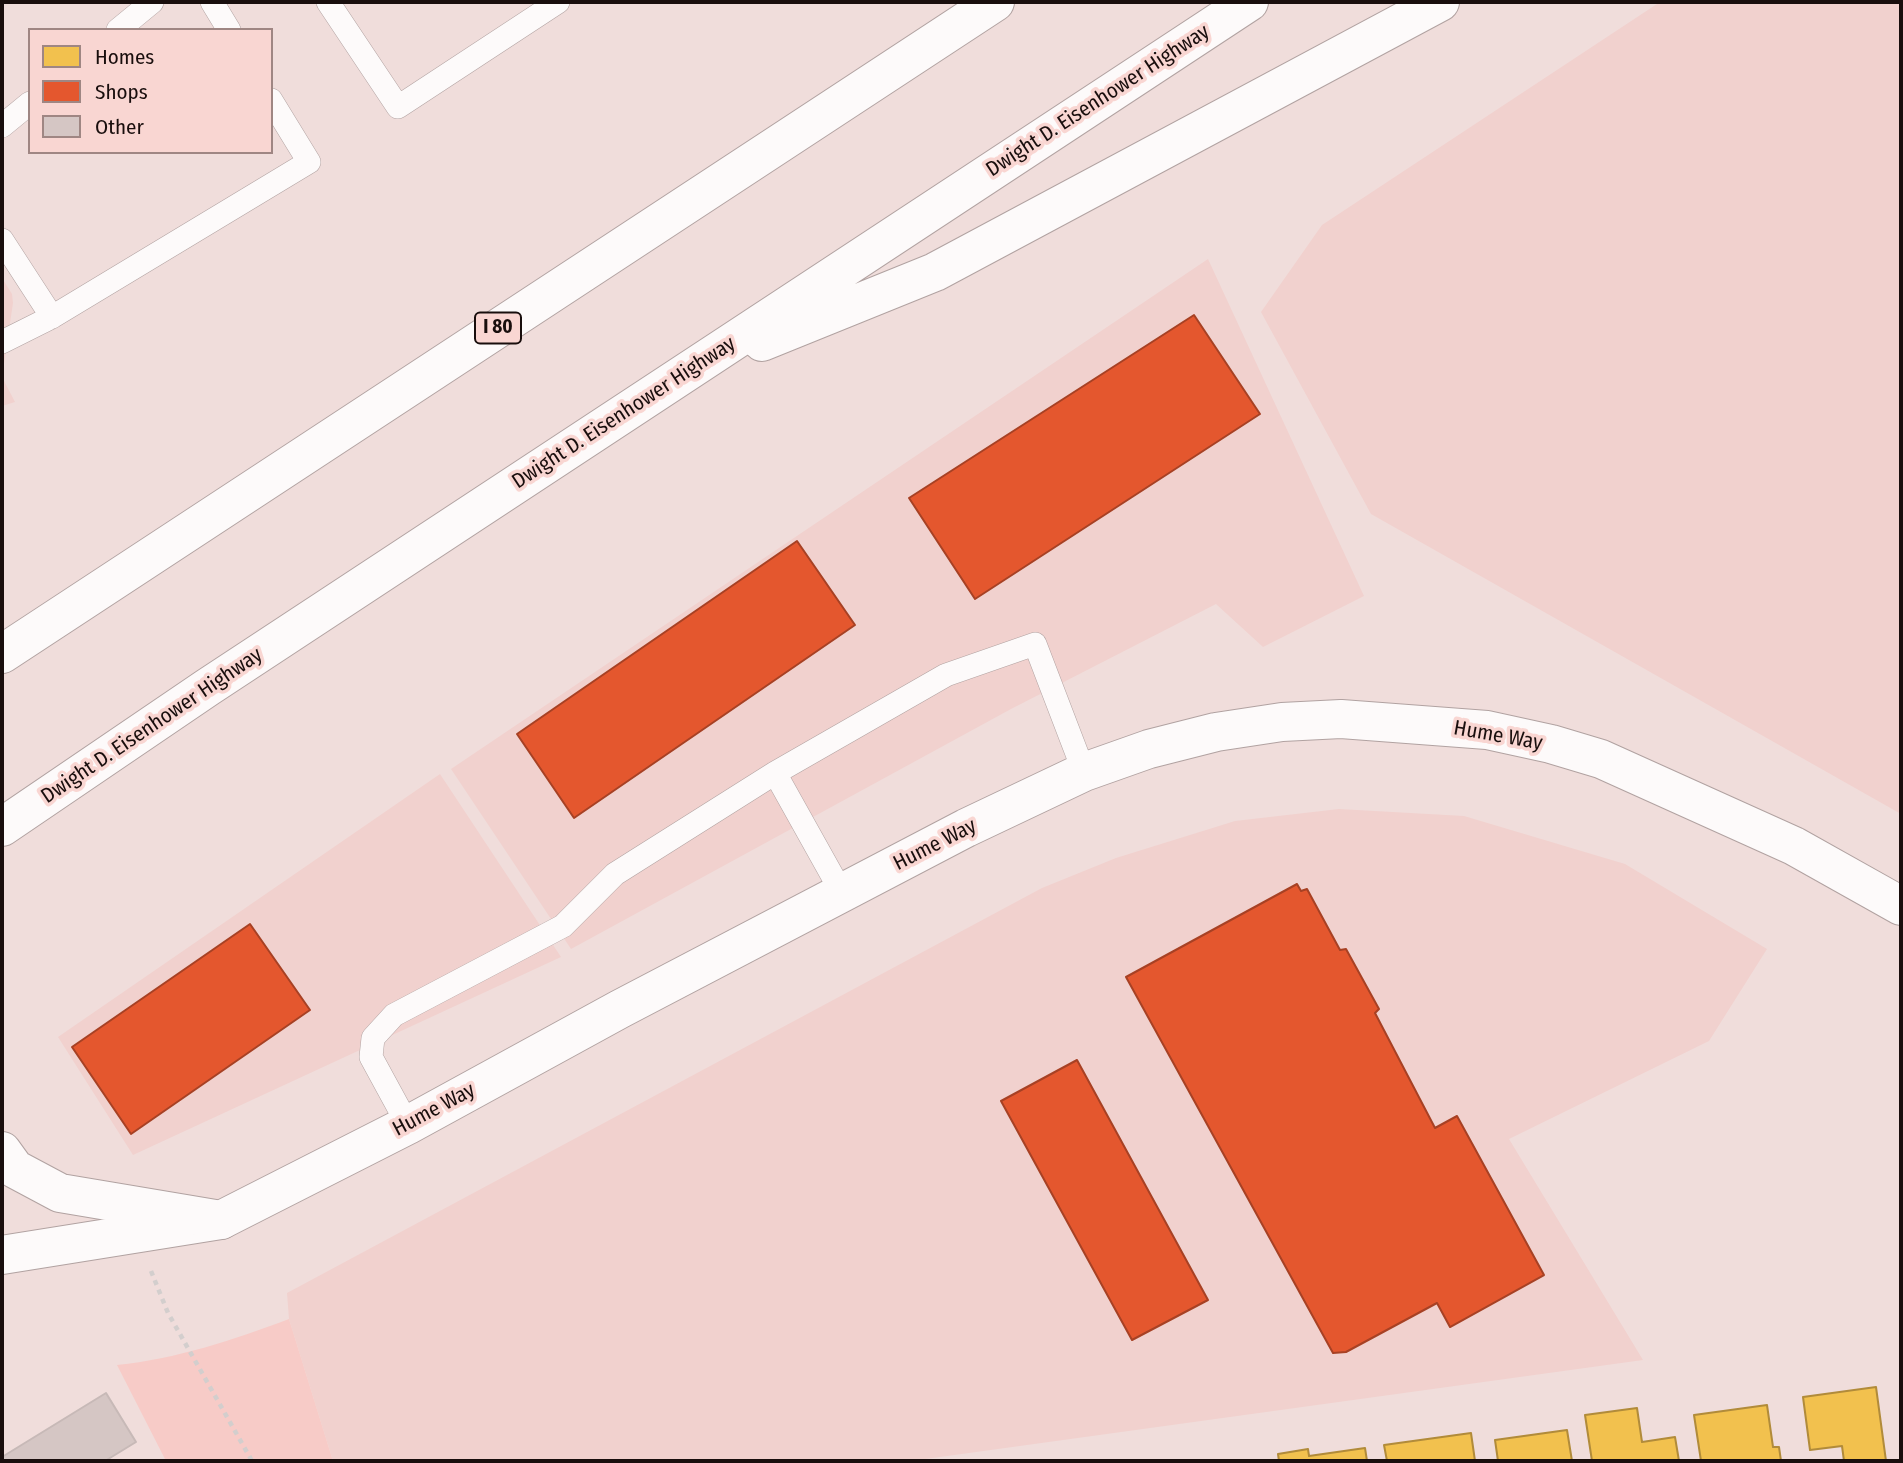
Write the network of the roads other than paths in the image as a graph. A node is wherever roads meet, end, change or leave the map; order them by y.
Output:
1 (152, 2) edge
2 (212, 2) edge
3 (328, 2) edge
4 (558, 2) edge
5 (961, 2) edge
6 (995, 2) edge
7 (1249, 2) edge
8 (1440, 2) edge
9 (120, 28) edge
10 (228, 28) edge
11 (844, 101) junction
12 (273, 103) edge
13 (28, 105) edge
14 (2, 126) edge
15 (2, 240) edge
16 (52, 317) junction
17 (2, 342) edge
18 (685, 373) junction
19 (2, 654) edge
20 (1084, 772) junction
21 (775, 773) junction
22 (9, 822) edge
23 (842, 893) junction
24 (1901, 906) edge
25 (408, 1125) junction
26 (2, 1151) edge
27 (221, 1220) junction
28 (2, 1255) edge

1 - 9 lane
2 - 10 lane
3 - 4 lane
5 - 11 main road
6 - 11 main road, I 80
7 - 18 main road, Dwight D. Eisenhower Highway
8 - 18 main road
11 - 19 main road, I 80
12 - 16 lane
13 - 14 lane
15 - 16 lane
16 - 17 lane
18 - 22 main road, Dwight D. Eisenhower Highway
20 - 21 lane
20 - 23 main road, Hume Way
20 - 24 main road, Hume Way
21 - 23 lane
21 - 25 lane
23 - 25 main road, Hume Way
25 - 27 main road, Hume Way
26 - 27 main road
27 - 28 main road, Hume Way

